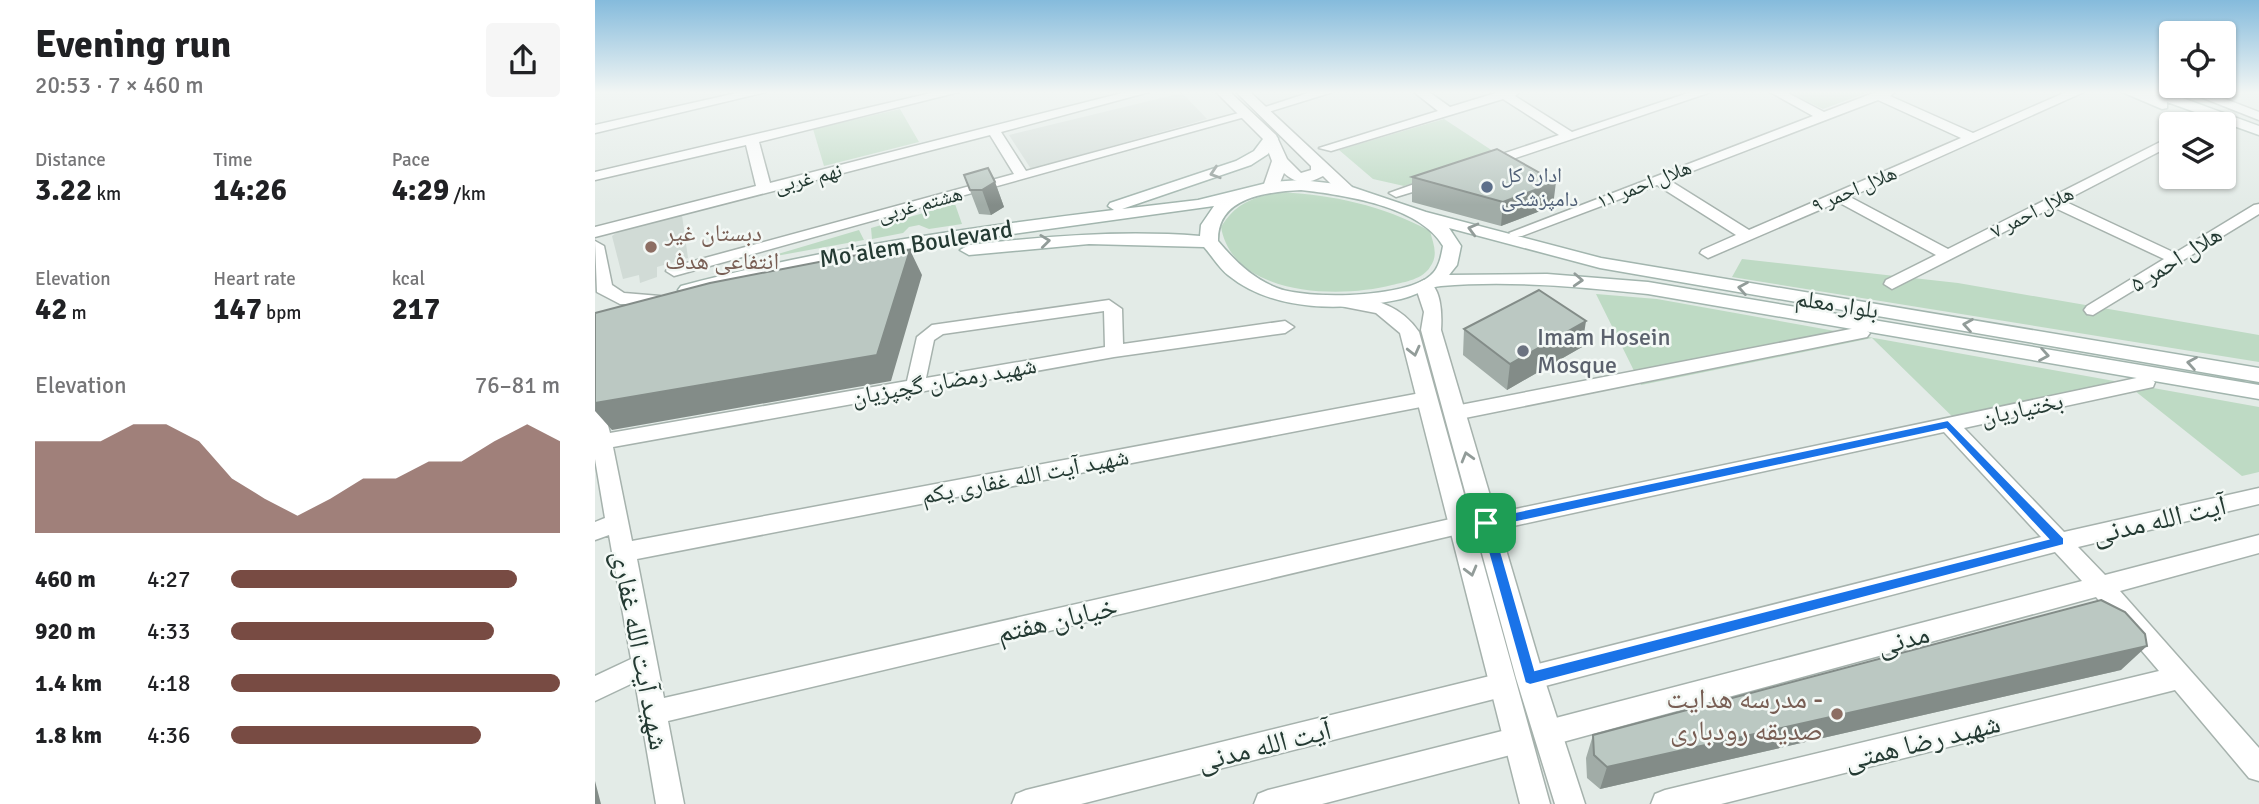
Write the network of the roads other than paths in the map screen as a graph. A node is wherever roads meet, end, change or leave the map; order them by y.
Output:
1 (796, 130) edge
2 (993, 130) joint
3 (1193, 130) edge
4 (1262, 130) edge
5 (1288, 130) edge
6 (1397, 130) edge
7 (1560, 130) edge
8 (1593, 130) edge
9 (1790, 130) edge
10 (1956, 130) edge
11 (1992, 130) edge
12 (2236, 132) edge
13 (1571, 137) junction
14 (1271, 138) junction
15 (1973, 138) junction
16 (752, 140) junction
17 (2259, 141) edge
18 (2159, 147) edge
19 (1323, 155) junction
20 (1280, 161) junction
21 (1471, 169) edge
22 (595, 176) edge
23 (1022, 176) junction
24 (1445, 177) edge
25 (1657, 179) junction
26 (1271, 187) junction
27 (764, 189) junction
28 (1346, 190) junction
29 (1396, 194) dead end
30 (1243, 195) junction
31 (1838, 196) junction
32 (2051, 201) junction
33 (2259, 208) edge
34 (1158, 210) junction
35 (1420, 215) junction
36 (1071, 221) junction
37 (595, 232) edge
38 (1517, 233) dead end
39 (1747, 235) junction
40 (1167, 238) junction
41 (1209, 243) junction
42 (595, 246) edge
43 (1551, 250) junction
44 (1708, 253) dead end
45 (1947, 255) junction
46 (2176, 259) junction
47 (674, 271) dead end
48 (1547, 279) junction
49 (1430, 283) junction
50 (1892, 284) dead end
51 (604, 302) edge
52 (1347, 302) junction
53 (2093, 310) dead end
54 (1433, 312) junction
55 (633, 319) edge
56 (1401, 319) junction
57 (1285, 327) dead end
58 (1861, 332) dead end
59 (1114, 351) junction
60 (2146, 382) dead end
61 (915, 386) junction
62 (2256, 388) edge
63 (1426, 399) junction
64 (1455, 413) junction
65 (595, 415) edge
66 (1948, 425) junction
67 (604, 441) junction
68 (2259, 496) edge
69 (1486, 523) junction
70 (1459, 526) junction
71 (605, 527) edge
72 (2059, 542) junction
73 (2259, 544) edge
74 (624, 552) junction
75 (2101, 586) junction
76 (646, 664) junction
77 (2180, 677) junction
78 (1530, 678) junction
79 (1501, 685) junction
80 (595, 689) edge
81 (655, 712) junction
82 (1548, 733) junction
83 (1518, 740) junction
84 (2257, 764) edge
85 (670, 804) edge
86 (1026, 804) edge
87 (1268, 804) edge
88 (1535, 804) edge
89 (1570, 804) edge
90 (1665, 804) edge

1 - 16 street
2 - 23 street
2 - 27 street, نهم غربی
3 - 23 street, هشتم غربی
4 - 14 main road
5 - 19 main road
6 - 19 street
7 - 13 street
8 - 13 street
9 - 25 street, هلال احمر ۱۱
10 - 15 street
11 - 15 street, هلال احمر ۹
12 - 17 main road
13 - 21 street
14 - 20 main road
14 -> 36 main road
15 - 31 street, هلال احمر ۹
16 - 22 street
16 - 27 street
18 - 32 street, هلال احمر ۷
19 - 20 main road
19 - 28 main road
20 - 26 main road
23 - 47 street, هشتم غربی
24 - 29 street
25 - 38 street, هلال احمر ۱۱
25 - 39 street
26 - 28 main road, Mo'alem Boulevard
26 - 30 main road, Mo'alem Boulevard
27 - 37 street, نهم غربی
28 - 35 main road, بلوار معلم
30 - 34 main road, Mo'alem Boulevard
30 - 41 main road
31 - 39 street, هلال احمر ۹
31 - 45 street
32 - 45 street, هلال احمر ۷
32 - 46 street
33 - 46 street, هلال احمر ۵
34 - 36 main road, Mo'alem Boulevard
34 - 40 main road
43 -> 35 main road, بلوار معلم
35 - 49 main road
36 - 51 main road, Mo'alem Boulevard
39 - 44 street, هلال احمر ۹
40 - 41 main road, Mo'alem Boulevard
55 -> 40 main road, Mo'alem Boulevard
41 - 52 main road
42 - 51 main road
43 - 48 main road
62 -> 43 main road, بلوار معلم
45 - 50 street, هلال احمر ۷
46 - 53 street, هلال احمر ۵
48 - 49 main road, بلوار معلم
48 -> 62 main road, بلوار معلم
49 - 52 main road, بلوار معلم
49 - 54 main road
52 - 56 main road
54 - 56 main road
54 - 64 main road
56 -> 63 main road
57 - 59 street, شهید رمضان گچپزیان
58 - 64 street
59 - 61 street, شهید رمضان گچپزیان
59 - 61 street
60 - 66 street, بختیاریان
61 - 67 street, شهید رمضان گچپزیان
63 - 70 main road
63 - 74 street, شهید آیت الله غفاری یکم
69 -> 64 main road
65 - 67 street, شهید آیت الله غفاری
66 - 69 street, بختیاریان
66 - 72 street
67 - 71 street, شهید آیت الله غفاری
68 - 72 street, آیت الله مدنی
69 - 78 main road
70 -> 79 main road
70 - 81 street, خیابان هفتم
71 - 74 street, شهید آیت الله غفاری
72 - 75 street
72 - 78 street, آیت الله مدنی
73 - 75 street, مدنی
74 - 76 street, شهید آیت الله غفاری
75 - 77 street
75 - 82 street, مدنی
76 - 80 street
76 - 81 street, شهید آیت الله غفاری
77 - 84 street
77 - 90 street, شهید رضا همتی
78 - 82 main road
79 - 83 main road
79 - 86 street, آیت الله مدنی
81 - 85 street, شهید آیت الله غفاری
82 - 89 main road
83 - 87 street
83 - 88 main road

